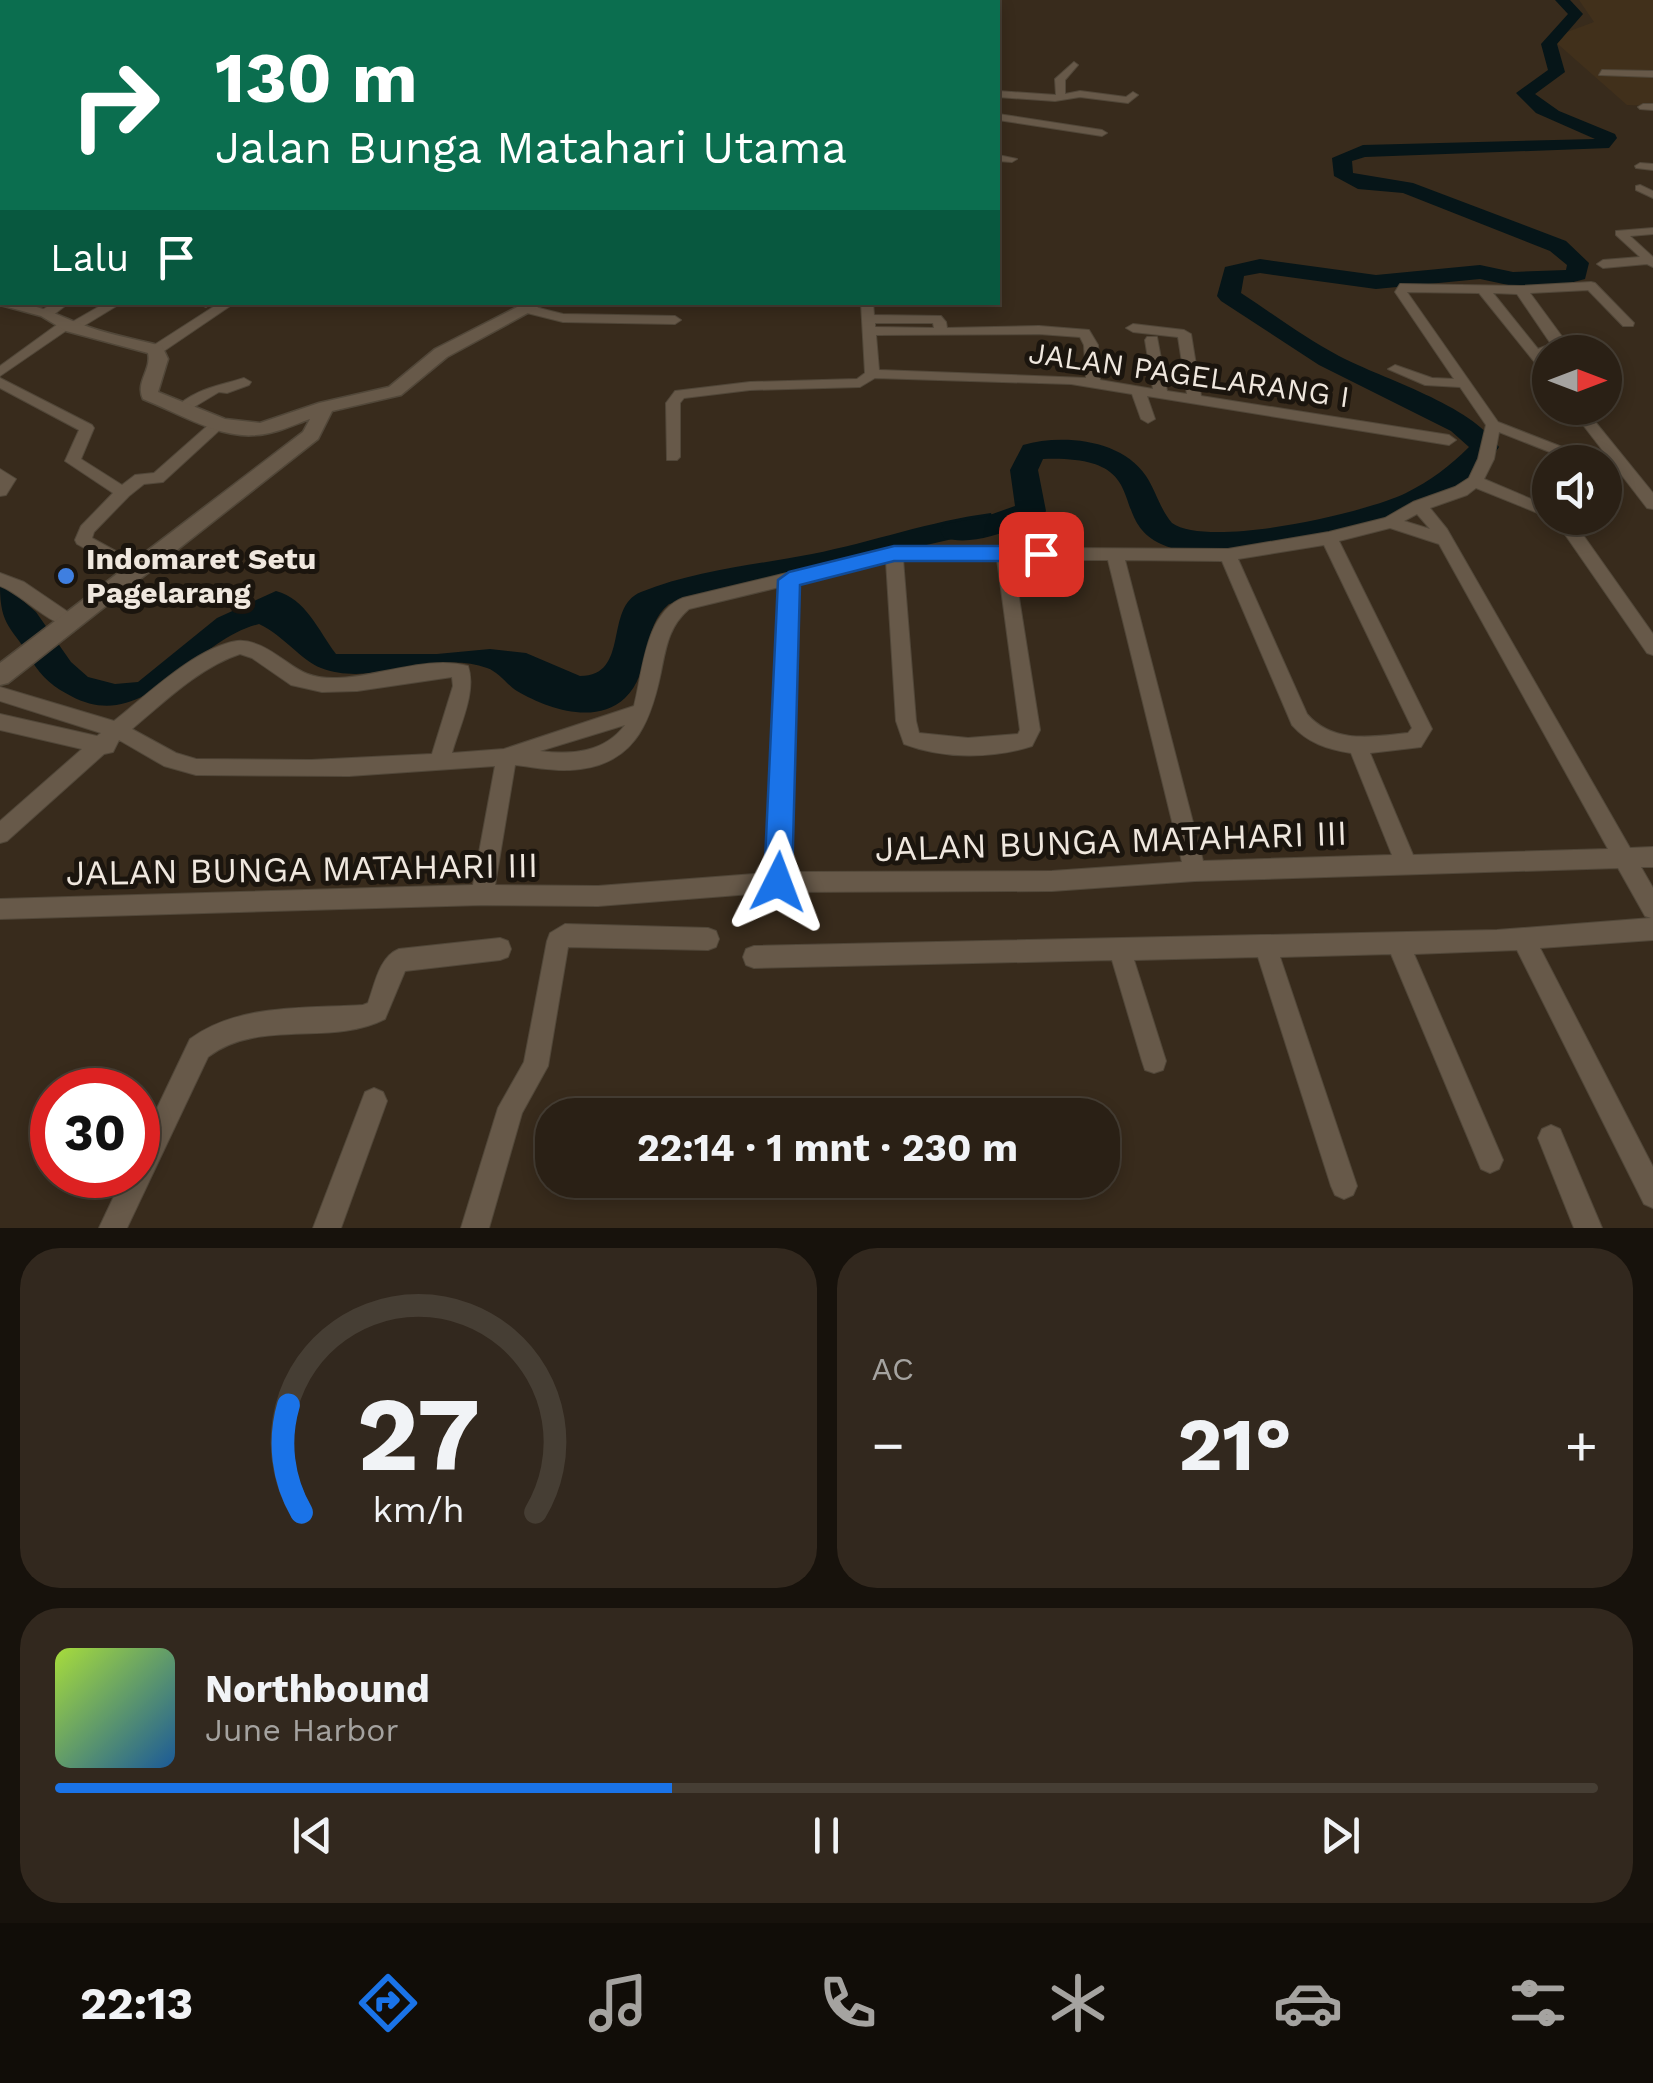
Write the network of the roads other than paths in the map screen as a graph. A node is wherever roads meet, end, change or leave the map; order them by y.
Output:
1 (1074, 66) dead end
2 (1602, 74) dead end
3 (1653, 74) edge
4 (1000, 94) edge
5 (1132, 95) dead end
6 (1061, 96) junction
7 (1000, 117) edge
8 (1102, 133) dead end
9 (1000, 158) edge
10 (1012, 159) dead end
11 (1640, 166) dead end
12 (1653, 168) edge
13 (1640, 188) dead end
14 (1653, 195) edge
15 (1653, 232) edge
16 (1652, 262) edge
17 (1603, 264) dead end
18 (1482, 288) junction
19 (1520, 290) junction
20 (14, 305) edge
21 (60, 305) edge
22 (111, 305) edge
23 (225, 305) edge
24 (867, 305) edge
25 (535, 306) edge
26 (47, 314) junction
27 (675, 320) dead end
28 (1628, 323) dead end
29 (868, 325) junction
30 (70, 326) junction
31 (1133, 328) dead end
32 (1554, 335) edge
33 (1152, 340) dead end
34 (1532, 349) edge
35 (156, 350) junction
36 (1394, 368) dead end
37 (0, 372) edge
38 (872, 374) junction
39 (0, 382) edge
40 (244, 382) dead end
41 (1465, 383) junction
42 (1093, 384) junction
43 (1138, 391) junction
44 (1162, 395) junction
45 (1195, 400) junction
46 (325, 406) junction
47 (179, 410) junction
48 (1148, 419) dead end
49 (219, 423) junction
50 (1493, 425) junction
51 (1590, 425) edge
52 (1449, 440) dead end
53 (1544, 445) edge
54 (672, 456) dead end
55 (1622, 473) edge
56 (0, 474) edge
57 (1628, 474) junction
58 (1475, 480) junction
59 (0, 490) edge
60 (122, 492) junction
61 (1653, 504) edge
62 (1532, 505) edge
63 (1419, 506) junction
64 (1390, 522) junction
65 (1574, 535) edge
66 (1329, 538) junction
67 (1445, 540) junction
68 (1004, 552) junction
69 (894, 554) junction
70 (1228, 555) junction
71 (1116, 557) junction
72 (135, 570) junction
73 (0, 579) edge
74 (789, 580) junction
75 (60, 628) junction
76 (1653, 648) edge
77 (7, 669) edge
78 (0, 694) edge
79 (24, 701) junction
80 (643, 710) junction
81 (2, 723) edge
82 (117, 730) junction
83 (1356, 742) junction
84 (100, 745) junction
85 (146, 748) junction
86 (507, 756) junction
87 (438, 762) junction
88 (0, 834) edge
89 (1625, 857) junction
90 (1653, 858) edge
91 (1406, 864) junction
92 (1195, 870) junction
93 (778, 882) junction
94 (482, 895) junction
95 (0, 909) edge
96 (1653, 909) edge
97 (1653, 929) edge
98 (1523, 938) junction
99 (708, 939) dead end
100 (1398, 944) junction
101 (500, 948) dead end
102 (1266, 948) junction
103 (1120, 950) junction
104 (754, 957) dead end
105 (1154, 1061) dead end
106 (374, 1101) dead end
107 (1551, 1138) dead end
108 (1490, 1160) dead end
109 (1344, 1186) dead end
110 (1653, 1195) edge
111 (114, 1228) edge
112 (328, 1228) edge
113 (475, 1228) edge
114 (1588, 1228) edge

1 - 6 street
2 - 3 street
4 - 6 street
5 - 6 street
7 - 8 street
9 - 10 street
11 - 12 street
13 - 14 street
15 - 16 street
16 - 17 street
18 - 19 street
18 - 34 street
18 - 41 street
19 - 28 street
19 - 32 street
20 - 26 street
21 - 26 street
22 - 30 street
23 - 35 street
24 - 29 street
25 - 27 street
25 - 46 street
26 - 30 street
29 - 38 street
29 - 42 street
30 - 35 street
30 - 37 street
31 - 45 street
33 - 44 street
35 - 47 street
36 - 41 street
38 - 42 street, JALAN PAGELARANG I
38 - 54 street, JALAN PAGELARANG I
39 - 60 street
40 - 47 street
41 - 50 street
42 - 43 street, JALAN PAGELARANG I
43 - 44 street, JALAN PAGELARANG I
43 - 48 street
44 - 45 street, JALAN PAGELARANG I
45 - 52 street, JALAN PAGELARANG I
46 - 49 street
46 - 72 street
47 - 49 street
49 - 60 street
50 - 53 street
50 - 58 street
51 - 57 street
55 - 57 street
56 - 59 street
57 - 61 street
58 - 62 street
58 - 63 street
60 - 72 street
63 - 64 street
63 - 67 street
64 - 66 street
64 - 67 street
65 - 76 street
66 - 70 street
66 - 83 street
67 - 89 street
68 - 69 street
68 - 69 street
68 - 71 street
69 - 74 street
70 - 71 street
70 - 83 street
71 - 92 street
72 - 75 street
73 - 75 street
74 - 80 street
74 - 93 street
75 - 77 street
78 - 79 street
79 - 81 street
79 - 82 street
80 - 86 street
80 - 86 street
81 - 84 street
82 - 84 street
82 - 85 street
82 - 87 street
83 - 91 street
84 - 85 street
84 - 88 street
85 - 87 street
86 - 87 street
86 - 94 street
89 - 90 street, JALAN BUNGA MATAHARI III
89 - 91 street, JALAN BUNGA MATAHARI III
89 - 96 street
91 - 92 street, JALAN BUNGA MATAHARI III
92 - 93 street, JALAN BUNGA MATAHARI III
93 - 94 street, JALAN BUNGA MATAHARI III
94 - 95 street, JALAN BUNGA MATAHARI III
97 - 98 street
98 - 100 street
98 - 110 street
99 - 113 street
100 - 102 street
100 - 108 street
101 - 111 street
102 - 103 street
102 - 109 street
103 - 104 street
103 - 105 street
106 - 112 street
107 - 114 street

